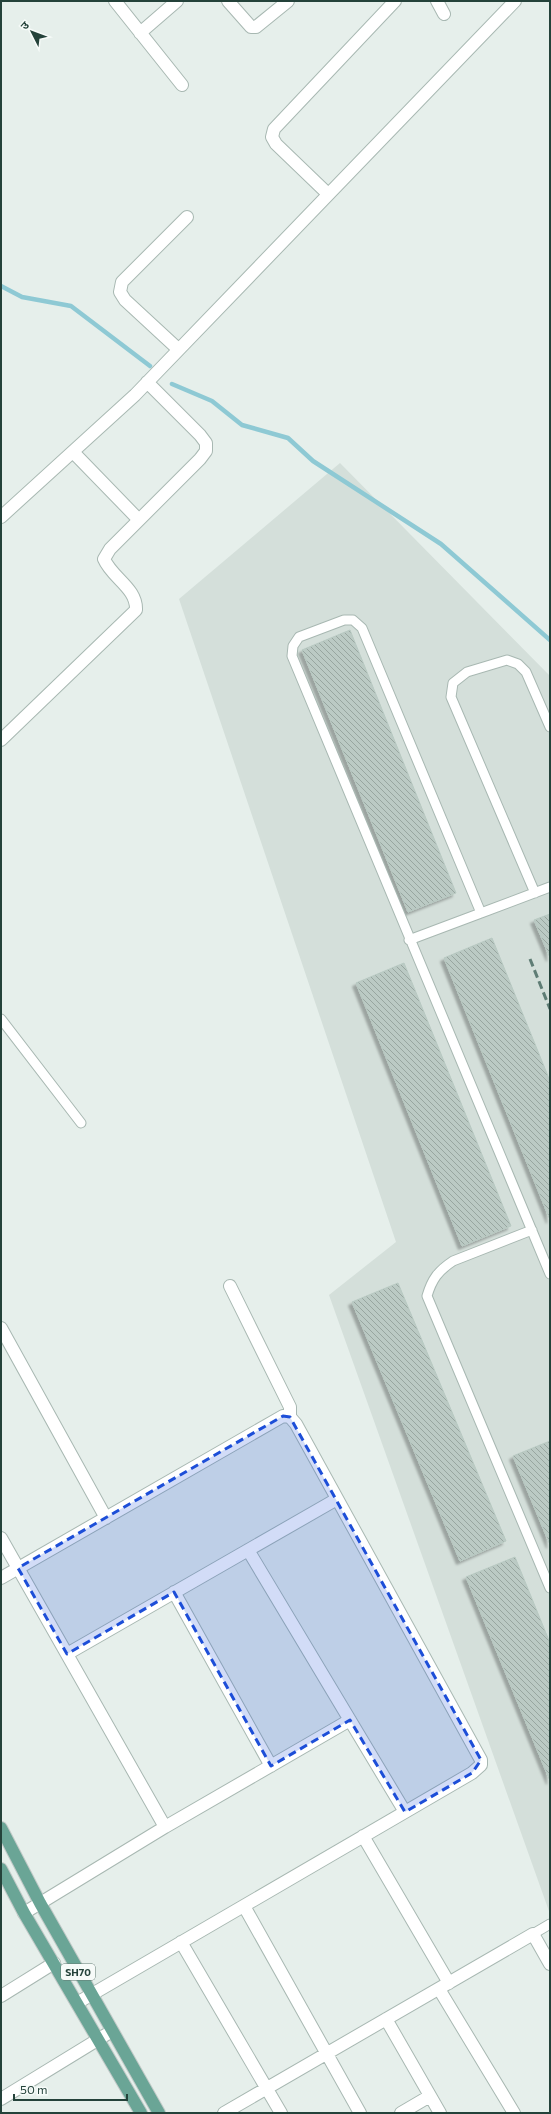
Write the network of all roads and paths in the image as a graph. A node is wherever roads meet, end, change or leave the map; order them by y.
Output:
1 (115, 1) edge
2 (177, 1) edge
3 (228, 1) edge
4 (288, 1) edge
5 (395, 1) edge
6 (437, 1) edge
7 (515, 1) edge
8 (444, 14) dead end
9 (140, 33) junction
10 (182, 85) dead end
11 (328, 194) junction
12 (187, 216) dead end
13 (178, 349) junction
14 (147, 382) junction
15 (73, 452) junction
16 (1, 517) edge
17 (139, 520) junction
18 (550, 727) edge
19 (1, 740) edge
20 (550, 887) edge
21 (535, 893) junction
22 (481, 913) junction
23 (409, 940) junction
24 (1, 1019) edge
25 (81, 1123) dead end
26 (532, 1230) junction
27 (550, 1274) edge
28 (230, 1286) dead end
29 (1, 1328) edge
30 (290, 1417) junction
31 (337, 1499) junction
32 (106, 1518) junction
33 (1, 1538) edge
34 (248, 1550) junction
35 (18, 1568) junction
36 (1, 1578) edge
37 (550, 1588) edge
38 (174, 1592) junction
39 (66, 1654) junction
40 (350, 1720) junction
41 (270, 1766) junction
42 (405, 1812) junction
43 (165, 1827) junction
44 (1, 1828) edge
45 (363, 1836) junction
46 (1, 1869) edge
47 (40, 1903) junction
48 (244, 1906) junction
49 (24, 1913) junction
50 (550, 1924) edge
51 (533, 1934) junction
52 (181, 1942) junction
53 (54, 1963) junction
54 (550, 1964) edge
55 (444, 1986) junction
56 (91, 1995) junction
57 (1, 1996) edge
58 (77, 2003) junction
59 (386, 2019) junction
60 (112, 2031) junction
61 (98, 2038) junction
62 (328, 2053) junction
63 (266, 2088) junction
64 (430, 2096) junction
65 (1, 2099) edge
66 (140, 2113) edge
67 (158, 2113) edge
68 (224, 2113) edge
69 (281, 2113) edge
70 (360, 2113) edge
71 (401, 2113) edge
72 (440, 2113) edge
73 (514, 2113) edge

1 - 9 street
2 - 9 street
3 - 4 street
5 - 11 street
6 - 8 street
7 - 11 street
9 - 10 street
11 - 13 street
12 - 13 street
13 - 14 street
14 - 15 street
14 - 17 street
15 - 16 street
15 - 17 street
17 - 19 street
18 - 21 lane
20 - 21 lane
21 - 22 lane
22 - 23 lane
22 - 23 lane
23 - 26 lane
24 - 25 lane
26 - 27 lane
26 - 37 lane
28 - 30 street
29 - 32 street
30 - 31 street
30 - 32 street
31 - 34 street
31 - 42 street
32 - 35 street
33 - 35 street
34 - 38 street
34 - 40 street
35 - 36 street
35 - 39 street
38 - 39 street
38 - 41 street
39 - 43 street
40 - 41 street
40 - 42 street
41 - 43 street
42 - 45 street
43 - 47 street
44 - 47 main road, SH70
45 - 48 street
45 - 55 street
46 - 49 main road, SH70
47 - 49 street
47 - 56 main road, SH70
48 - 52 street
48 - 62 street
49 - 53 main road, SH70
50 - 51 lane
51 - 54 street
51 - 55 street
52 - 56 street
52 - 63 street
53 - 57 street
53 - 58 main road, SH70
55 - 59 street
55 - 73 street
56 - 58 street
56 - 60 main road, SH70
58 - 61 main road, SH70
59 - 62 street
59 - 64 street
60 - 61 street
60 - 67 main road, SH70
61 - 65 street
61 - 66 main road, SH70
62 - 63 street
62 - 70 street
63 - 68 street
63 - 69 street
64 - 71 street
64 - 72 street

